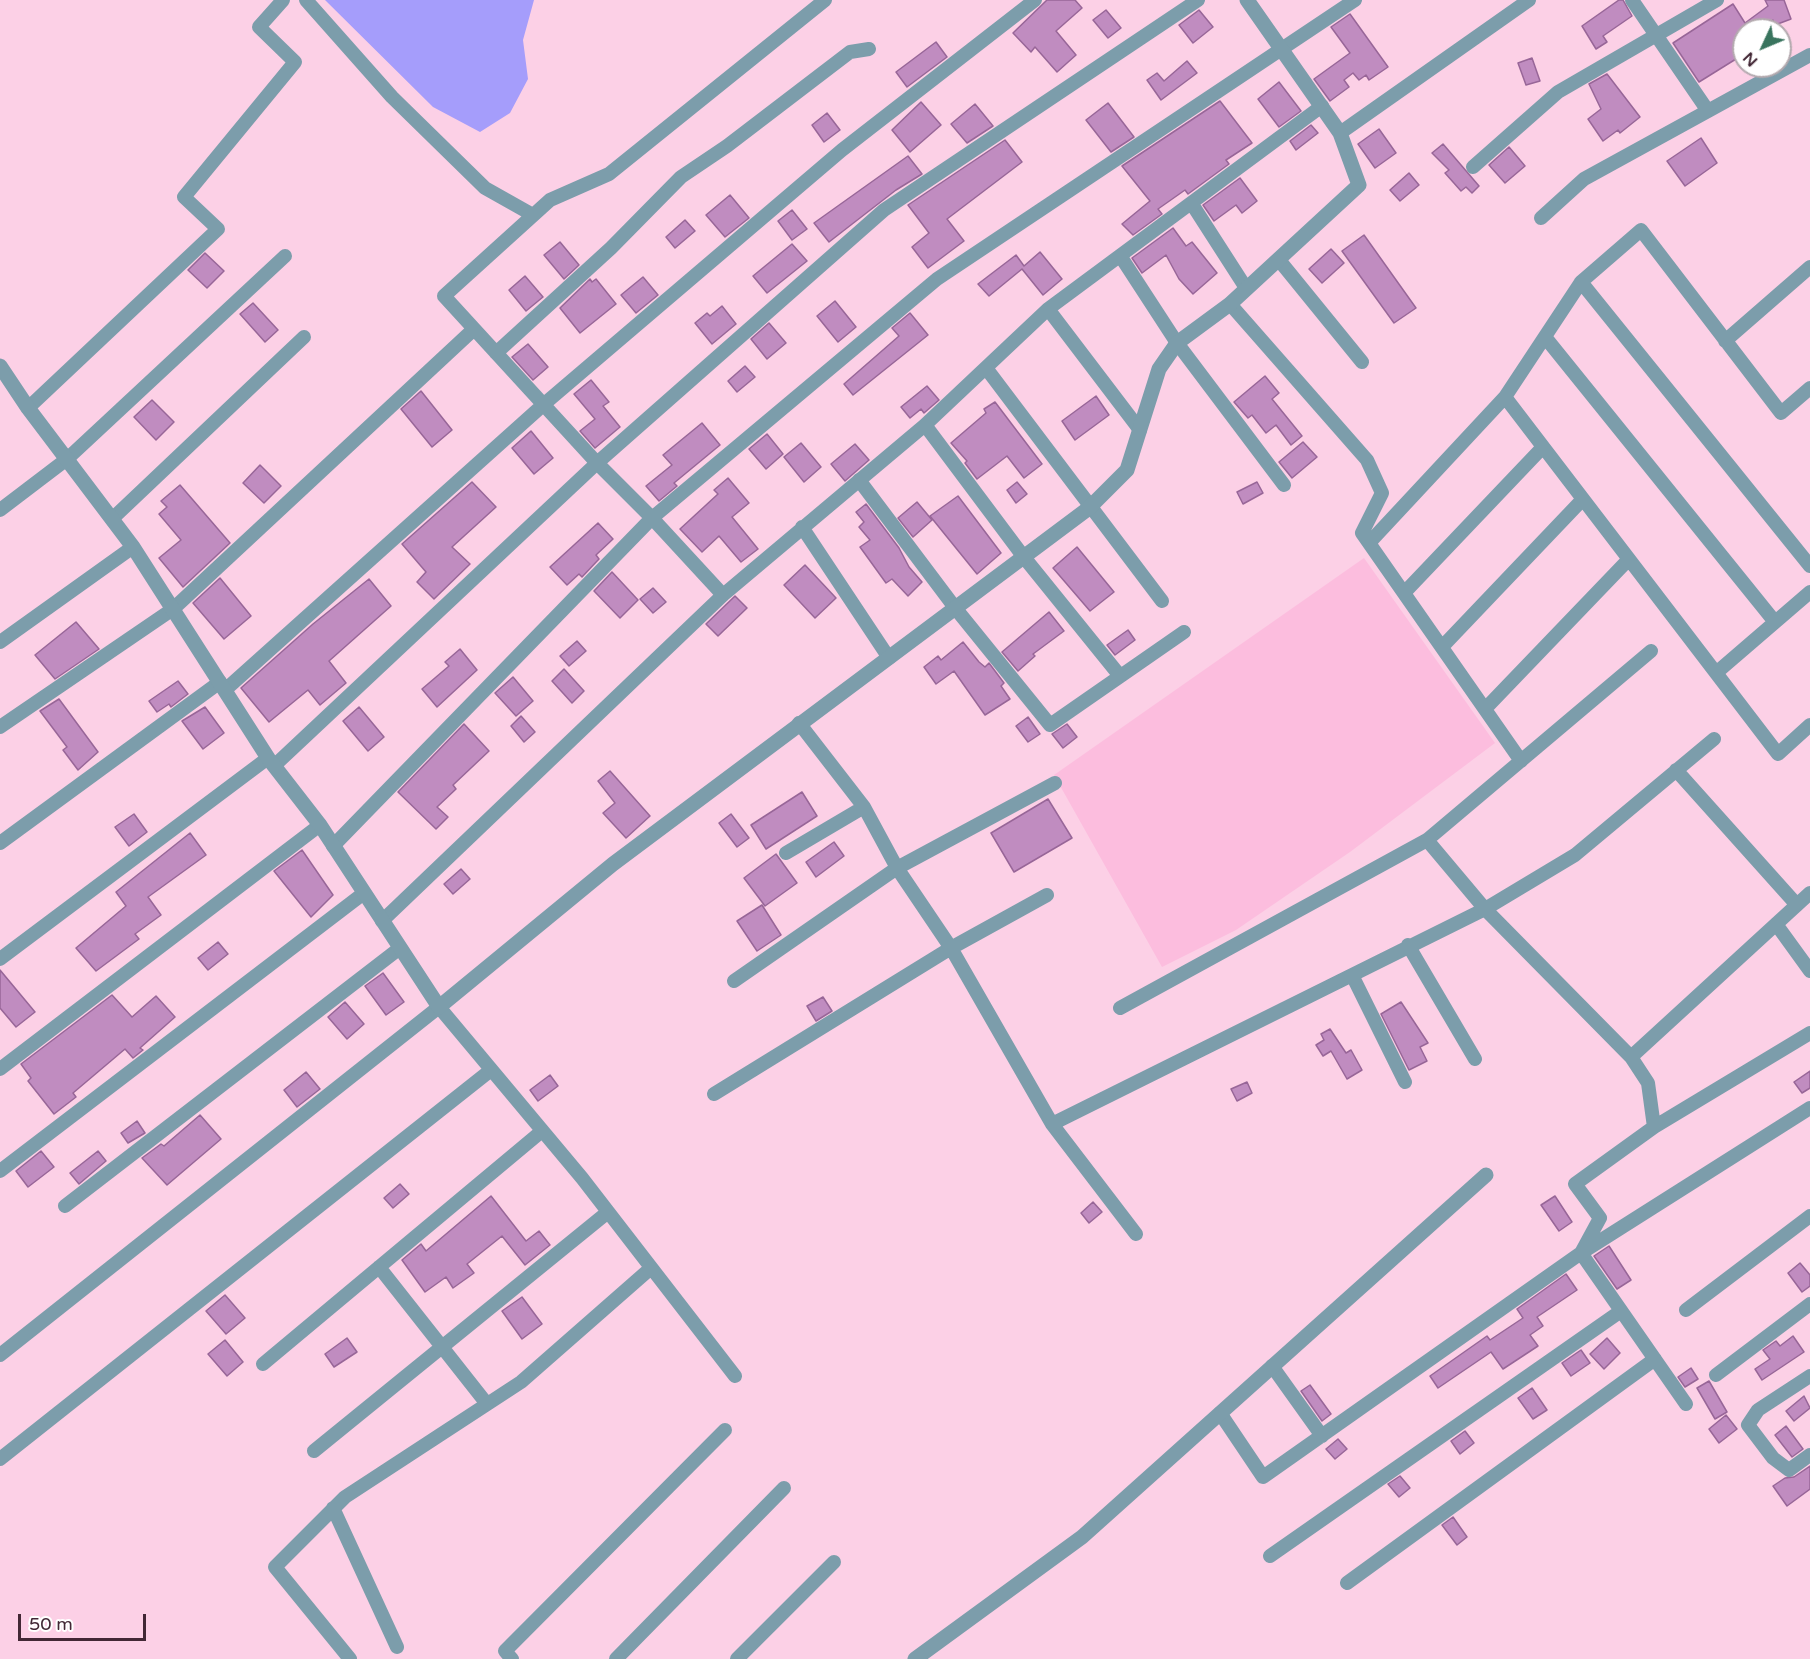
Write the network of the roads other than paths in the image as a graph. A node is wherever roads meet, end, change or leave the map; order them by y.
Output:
1 (283, 0) edge
2 (306, 0) edge
3 (825, 0) edge
4 (1035, 0) edge
5 (1198, 0) edge
6 (1247, 0) edge
7 (1355, 0) edge
8 (1529, 0) edge
9 (1632, 0) edge
10 (1717, 0) edge
11 (1657, 36) junction
12 (1282, 48) junction
13 (869, 50) dead end
14 (1810, 55) edge
15 (1322, 106) junction
16 (1708, 111) junction
17 (1340, 134) junction
18 (1473, 167) dead end
19 (1192, 204) junction
20 (533, 215) junction
21 (1541, 218) dead end
22 (285, 256) dead end
23 (1121, 257) junction
24 (1279, 260) junction
25 (1810, 267) edge
26 (1581, 282) junction
27 (1246, 288) junction
28 (1230, 304) junction
29 (1048, 309) junction
30 (474, 329) junction
31 (1545, 337) junction
32 (304, 338) dead end
33 (1725, 341) junction
34 (1177, 344) junction
35 (496, 353) junction
36 (1362, 362) dead end
37 (0, 366) edge
38 (986, 368) junction
39 (1810, 388) edge
40 (1505, 397) junction
41 (543, 405) junction
42 (28, 408) junction
43 (925, 425) junction
44 (1140, 430) junction
45 (1543, 447) junction
46 (67, 459) junction
47 (597, 464) junction
48 (859, 480) junction
49 (1284, 485) dead end
50 (1583, 499) junction
51 (1089, 508) junction
52 (0, 510) edge
53 (652, 518) junction
54 (112, 519) junction
55 (802, 527) junction
56 (1369, 543) junction
57 (134, 548) junction
58 (1023, 556) junction
59 (1629, 560) junction
60 (1810, 566) edge
61 (1810, 592) edge
62 (1404, 593) junction
63 (723, 595) junction
64 (1162, 601) dead end
65 (173, 609) junction
66 (956, 609) junction
67 (1775, 622) junction
68 (1184, 632) dead end
69 (0, 642) edge
70 (1442, 647) junction
71 (1651, 651) dead end
72 (889, 658) junction
73 (1716, 673) junction
74 (1120, 676) junction
75 (223, 686) junction
76 (1485, 709) junction
77 (799, 723) junction
78 (1810, 725) edge
79 (0, 727) edge
80 (1714, 739) dead end
81 (272, 761) junction
82 (1521, 761) junction
83 (1676, 770) junction
84 (1055, 783) dead end
85 (864, 807) junction
86 (320, 825) junction
87 (1427, 840) junction
88 (0, 843) edge
89 (333, 846) junction
90 (786, 853) dead end
91 (897, 868) junction
92 (364, 893) junction
93 (1810, 893) edge
94 (1047, 895) dead end
95 (1797, 905) junction
96 (1485, 909) junction
97 (382, 921) junction
98 (1776, 924) junction
99 (1408, 945) junction
100 (400, 948) junction
101 (951, 948) junction
102 (0, 959) edge
103 (1810, 971) edge
104 (1353, 977) junction
105 (734, 981) dead end
106 (439, 1006) junction
107 (1120, 1008) dead end
108 (1810, 1033) edge
109 (1631, 1058) junction
110 (1475, 1059) dead end
111 (0, 1069) edge
112 (490, 1070) junction
113 (1405, 1082) dead end
114 (714, 1094) dead end
115 (1810, 1108) edge
116 (1052, 1124) junction
117 (1654, 1127) junction
118 (542, 1131) junction
119 (0, 1171) edge
120 (1486, 1175) dead end
121 (65, 1206) dead end
122 (608, 1212) junction
123 (1810, 1216) edge
124 (1136, 1233) dead end
125 (1581, 1253) junction
126 (379, 1267) junction
127 (651, 1268) junction
128 (1810, 1305) edge
129 (1686, 1310) dead end
130 (1621, 1311) junction
131 (442, 1347) junction
132 (0, 1355) edge
133 (1655, 1359) junction
134 (263, 1364) dead end
135 (1272, 1366) junction
136 (1716, 1375) dead end
137 (735, 1376) dead end
138 (1810, 1376) edge
139 (487, 1404) junction
140 (1686, 1404) dead end
141 (1220, 1413) junction
142 (725, 1430) dead end
143 (1322, 1436) junction
144 (314, 1451) dead end
145 (1810, 1455) edge
146 (0, 1459) edge
147 (784, 1488) dead end
148 (333, 1508) junction
149 (1269, 1556) dead end
150 (834, 1562) dead end
151 (1347, 1583) dead end
152 (398, 1647) dead end
153 (350, 1659) edge
154 (512, 1659) edge
155 (616, 1659) edge
156 (737, 1659) edge
157 (915, 1659) edge

1 - 42 street
2 - 20 street
3 - 20 street
4 - 41 street
5 - 47 street
6 - 12 street
7 - 12 street
8 - 17 street
9 - 11 street
10 - 11 street
11 - 16 street
11 - 18 street
12 - 15 street
12 - 53 street
13 - 35 street
14 - 16 street
15 - 17 street
15 - 19 street
16 - 21 street
17 - 24 street
19 - 23 street
19 - 27 street
20 - 30 street
22 - 46 street
23 - 29 street
23 - 34 street
24 - 27 street
24 - 36 street
25 - 33 street
26 - 31 street
26 - 33 street
26 - 60 street
27 - 28 street
28 - 34 street
28 - 56 street
29 - 38 street
29 - 44 street
30 - 35 street
30 - 65 street
31 - 40 street
31 - 67 street
32 - 54 street
33 - 39 street
34 - 44 street
34 - 49 street
35 - 41 street
37 - 42 street
38 - 43 street
38 - 51 street
40 - 45 street
40 - 56 street
41 - 47 street
41 - 75 street
42 - 46 street
43 - 48 street
43 - 58 street
44 - 51 street
45 - 50 street
45 - 62 street
46 - 52 street
46 - 54 street
47 - 53 street
47 - 81 street
48 - 55 street
48 - 66 street
50 - 59 street
50 - 70 street
51 - 58 street
51 - 64 street
53 - 63 street
53 - 89 street
54 - 57 street
55 - 63 street
55 - 72 street
56 - 62 street
57 - 65 street
57 - 69 street
58 - 66 street
58 - 74 street
59 - 73 street
59 - 76 street
61 - 67 street
62 - 70 street
63 - 97 street
65 - 75 street
65 - 79 street
66 - 72 street
66 - 74 street
67 - 73 street
68 - 74 street
70 - 76 street
71 - 82 street
72 - 77 street
73 - 78 street
75 - 81 street
75 - 88 street
76 - 82 street
77 - 85 street
77 - 106 street
80 - 83 street
81 - 86 street
81 - 102 street
82 - 87 street
83 - 95 street
83 - 96 street
84 - 91 street
85 - 90 street
85 - 91 street
86 - 89 street
86 - 111 street
87 - 96 street
87 - 107 street
89 - 92 street
91 - 101 street
91 - 105 street
92 - 97 street
92 - 119 street
93 - 95 street
94 - 101 street
95 - 98 street
96 - 99 street
96 - 109 street
97 - 100 street
98 - 103 street
98 - 109 street
99 - 104 street
99 - 110 street
100 - 106 street
100 - 121 street
101 - 114 street
101 - 116 street
104 - 113 street
104 - 116 street
106 - 112 street
106 - 132 street
108 - 117 street
109 - 117 street
112 - 118 street
112 - 146 street
115 - 125 street
116 - 124 street
117 - 125 street
118 - 122 street
118 - 126 street
120 - 135 street
122 - 127 street
122 - 131 street
123 - 129 street
125 - 130 street
125 - 143 street
126 - 131 street
126 - 134 street
127 - 137 street
127 - 139 street
128 - 136 street
130 - 133 street
130 - 149 street
131 - 139 street
131 - 144 street
133 - 140 street
133 - 151 street
135 - 141 street
135 - 143 street
138 - 145 street
139 - 148 street
141 - 143 street
141 - 157 street
142 - 154 street
147 - 155 street
148 - 152 street
148 - 153 street
150 - 156 street

